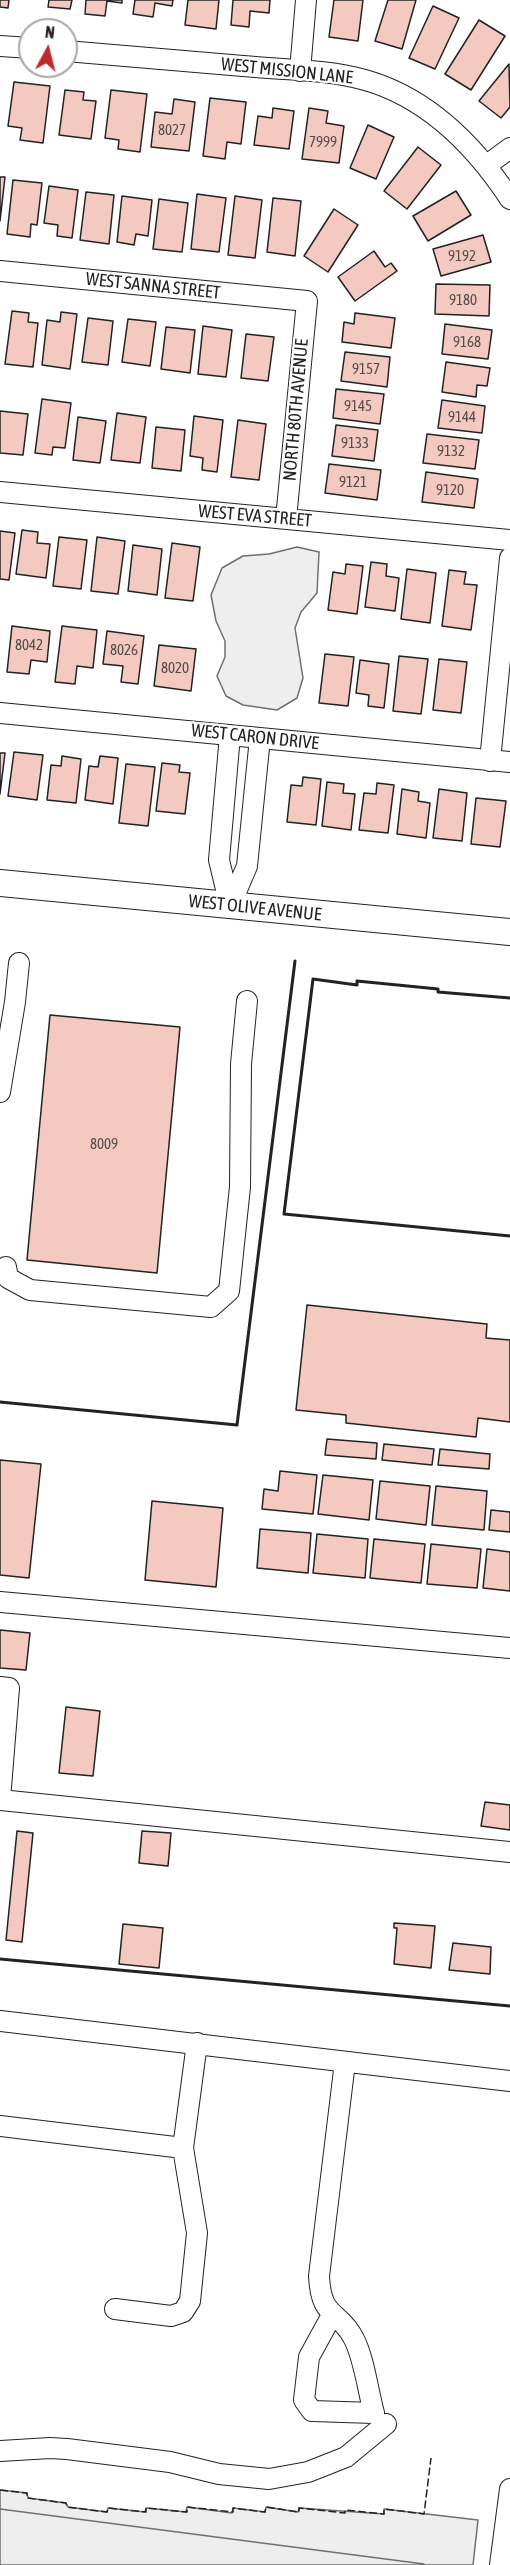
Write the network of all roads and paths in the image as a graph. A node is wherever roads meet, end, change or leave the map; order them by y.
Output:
1 (306, 0) edge
2 (0, 46) edge
3 (18, 47) edge
4 (78, 52) edge
5 (300, 71) junction
6 (510, 148) edge
7 (488, 165) junction
8 (510, 199) edge
9 (0, 272) edge
10 (307, 301) joint
11 (0, 492) edge
12 (286, 519) junction
13 (510, 540) edge
14 (510, 558) edge
15 (0, 713) edge
16 (230, 735) junction
17 (260, 738) junction
18 (490, 761) junction
19 (510, 762) edge
20 (0, 883) edge
21 (230, 906) junction
22 (510, 932) edge
23 (19, 963) dead end
24 (248, 1001) dead end
25 (0, 1092) edge
26 (6, 1267) dead end
27 (0, 1602) edge
28 (510, 1648) edge
29 (0, 1687) edge
30 (0, 1800) edge
31 (510, 1852) edge
32 (0, 2021) edge
33 (197, 2043) junction
34 (345, 2062) junction
35 (510, 2081) edge
36 (0, 2126) edge
37 (183, 2148) junction
38 (115, 2309) dead end
39 (332, 2315) junction
40 (386, 2424) dead end
41 (0, 2451) edge
42 (510, 2490) edge
43 (500, 2565) edge

1 - 5 street
2 - 3 street
4 - 5 street, WEST MISSION LANE
5 - 7 street, WEST MISSION LANE
6 - 7 street
7 - 8 street, WEST MISSION LANE
9 - 10 street, WEST SANNA STREET
10 - 12 street, NORTH 80TH AVENUE
11 - 12 street, WEST EVA STREET
12 - 13 street, WEST EVA STREET
14 - 18 street
15 - 16 street, WEST CARON DRIVE
16 - 17 street, WEST CARON DRIVE
16 - 21 street
17 - 18 street, WEST CARON DRIVE
17 - 21 street
18 - 19 street, WEST CARON DRIVE
20 - 21 main road, WEST OLIVE AVENUE
21 - 22 main road, WEST OLIVE AVENUE
23 - 25 street
24 - 26 street
27 - 28 street
29 - 30 street
30 - 31 street
32 - 33 street
33 - 34 street
33 - 37 street
34 - 35 street
34 - 39 street
36 - 37 street
37 - 38 street
39 - 39 street
40 - 41 street
42 - 43 street

